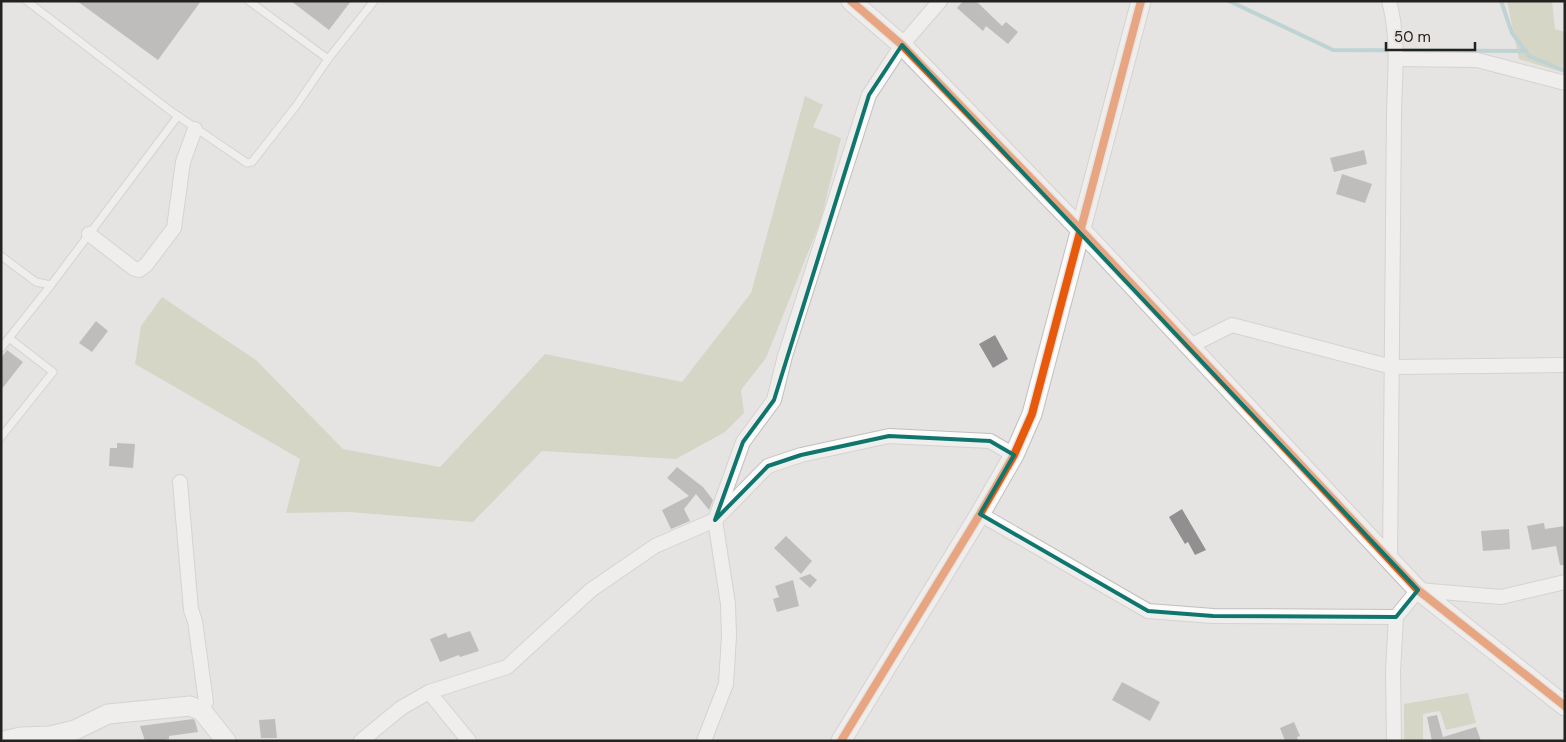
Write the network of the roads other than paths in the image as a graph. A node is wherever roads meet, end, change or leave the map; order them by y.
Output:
1 (27, 1) edge
2 (249, 1) edge
3 (374, 1) edge
4 (851, 1) edge
5 (940, 1) edge
6 (1141, 1) edge
7 (1389, 1) edge
8 (902, 45) junction
9 (328, 59) junction
10 (1396, 59) junction
11 (1565, 83) edge
12 (178, 116) junction
13 (195, 129) junction
14 (1081, 230) junction
15 (89, 234) junction
16 (1, 256) edge
17 (51, 286) junction
18 (9, 338) junction
19 (1190, 346) junction
20 (1, 348) edge
21 (1565, 364) edge
22 (1392, 367) junction
23 (1, 437) edge
24 (1014, 455) junction
25 (180, 482) dead end
26 (980, 514) junction
27 (715, 520) junction
28 (1390, 562) junction
29 (1565, 582) edge
30 (1418, 590) junction
31 (1396, 617) junction
32 (429, 692) junction
33 (1565, 706) edge
34 (202, 711) junction
35 (51, 738) edge
36 (3, 741) edge
37 (226, 741) edge
38 (361, 741) edge
39 (469, 741) edge
40 (704, 741) edge
41 (841, 741) edge
42 (1394, 741) edge

1 - 12 lane
2 - 9 lane
3 - 9 lane
4 - 8 street
5 - 8 street
6 - 14 street
7 - 10 street
8 - 14 street
8 - 27 street
9 - 13 lane
10 - 11 street
10 - 22 street
12 - 13 lane
12 - 15 lane
13 - 15 street
14 - 19 street
14 - 24 street
15 - 17 lane
16 - 17 lane
17 - 18 lane
18 - 20 lane
18 - 23 lane
19 - 22 street
19 - 28 street
21 - 22 street
22 - 28 street
24 - 26 street
24 - 27 street
25 - 34 street
26 - 31 street
26 - 41 street
27 - 32 street
27 - 40 street
28 - 30 street
29 - 30 street
30 - 31 street
30 - 33 street
31 - 42 street
32 - 38 street
32 - 39 street
34 - 35 street
34 - 37 street
35 - 36 street

